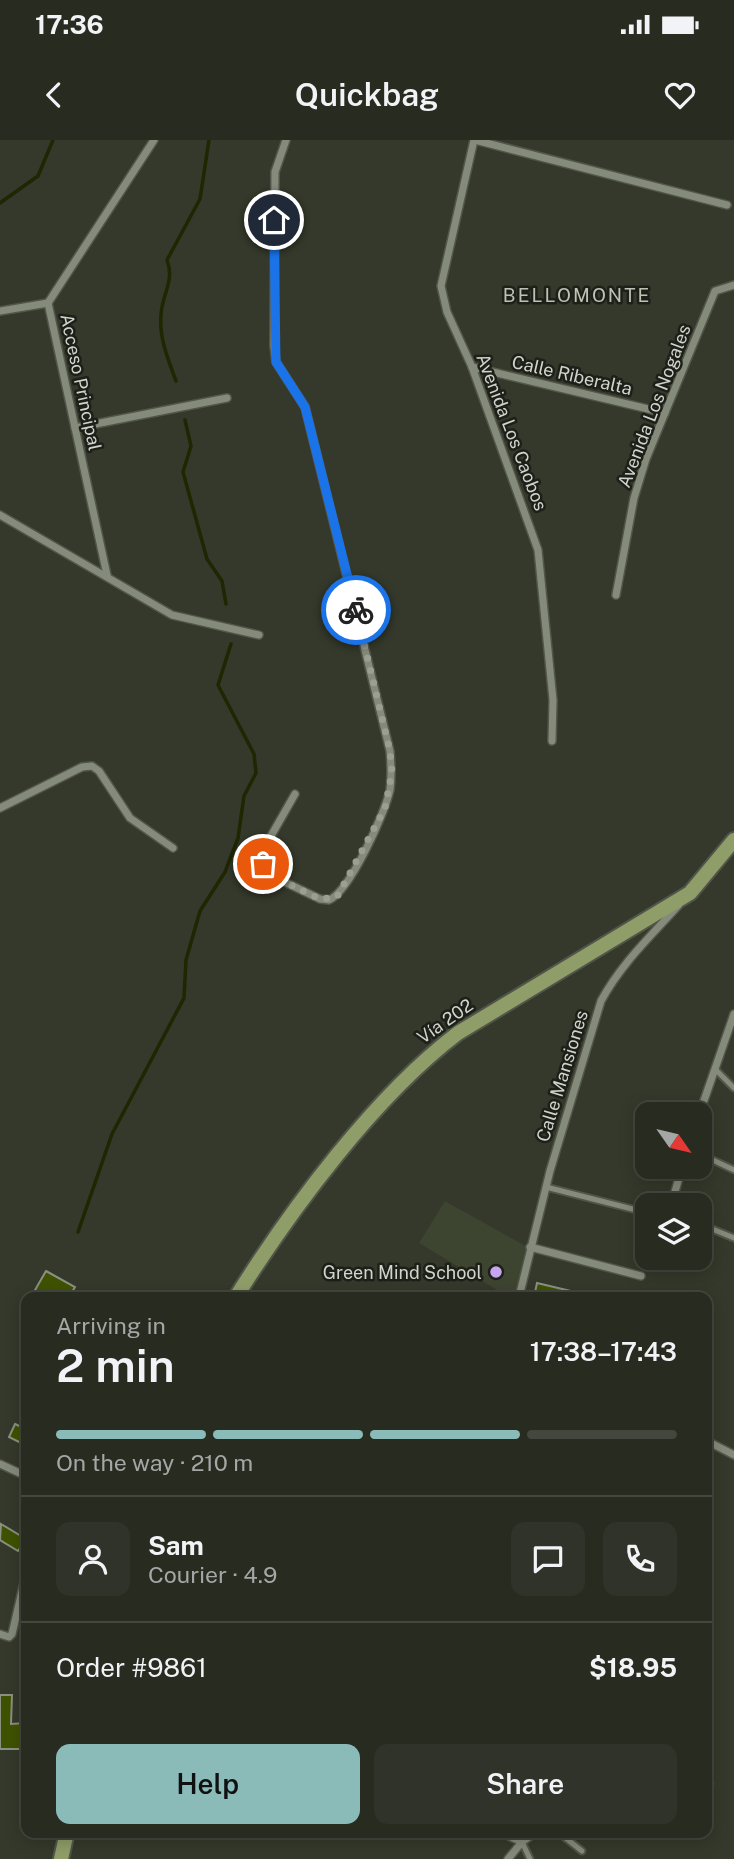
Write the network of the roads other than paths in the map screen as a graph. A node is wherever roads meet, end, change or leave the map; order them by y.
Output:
1 (154, 140) edge
2 (286, 140) edge
3 (475, 140) edge
4 (727, 205) dead end
5 (734, 285) edge
6 (48, 303) junction
7 (0, 311) edge
8 (472, 367) junction
9 (228, 398) dead end
10 (665, 413) junction
11 (75, 428) junction
12 (0, 515) edge
13 (107, 575) junction
14 (616, 595) dead end
15 (259, 635) dead end
16 (552, 741) dead end
17 (295, 794) dead end
18 (0, 808) edge
19 (734, 840) edge
20 (173, 848) dead end
21 (690, 893) junction
22 (734, 1014) edge
23 (732, 1032) edge
24 (715, 1069) junction
25 (734, 1088) edge
26 (704, 1102) edge
27 (712, 1160) edge
28 (734, 1170) edge
29 (546, 1187) junction
30 (635, 1210) edge
31 (712, 1229) edge
32 (734, 1238) edge
33 (530, 1247) junction
34 (641, 1276) dead end
35 (239, 1292) edge
36 (520, 1292) edge
37 (712, 1444) edge
38 (734, 1455) edge
39 (0, 1464) edge
40 (21, 1474) edge
41 (21, 1595) edge
42 (0, 1634) edge
43 (66, 1838) edge
44 (513, 1838) edge
45 (528, 1838) edge
46 (565, 1838) edge
47 (522, 1842) junction
48 (582, 1852) dead end
49 (61, 1859) edge
50 (508, 1859) edge
51 (530, 1859) edge

1 - 6 street, Acceso Principal
2 - 17 street
3 - 4 street
3 - 8 street, Avenida Los Caobos
5 - 10 street, Avenida Los Nogales
6 - 7 street
6 - 11 street, Acceso Principal
8 - 10 street, Calle Riberalta
8 - 16 street, Avenida Los Caobos
9 - 11 street
10 - 14 street, Avenida Los Nogales
11 - 13 street, Acceso Principal
12 - 13 street
13 - 15 street
18 - 20 street
19 - 21 main road, Vía 202
21 - 29 street, Calle Mansiones
21 - 35 main road, Vía 202
22 - 23 street
23 - 24 street
24 - 25 lane
24 - 26 street
27 - 28 lane
29 - 30 lane
29 - 33 street, Calle Mansiones
31 - 32 lane
33 - 34 street
33 - 36 street, Calle Mansiones
37 - 38 street
39 - 40 street
41 - 42 street
43 - 49 main road
44 - 47 street
45 - 47 street
46 - 48 lane
47 - 50 street
47 - 51 lane

